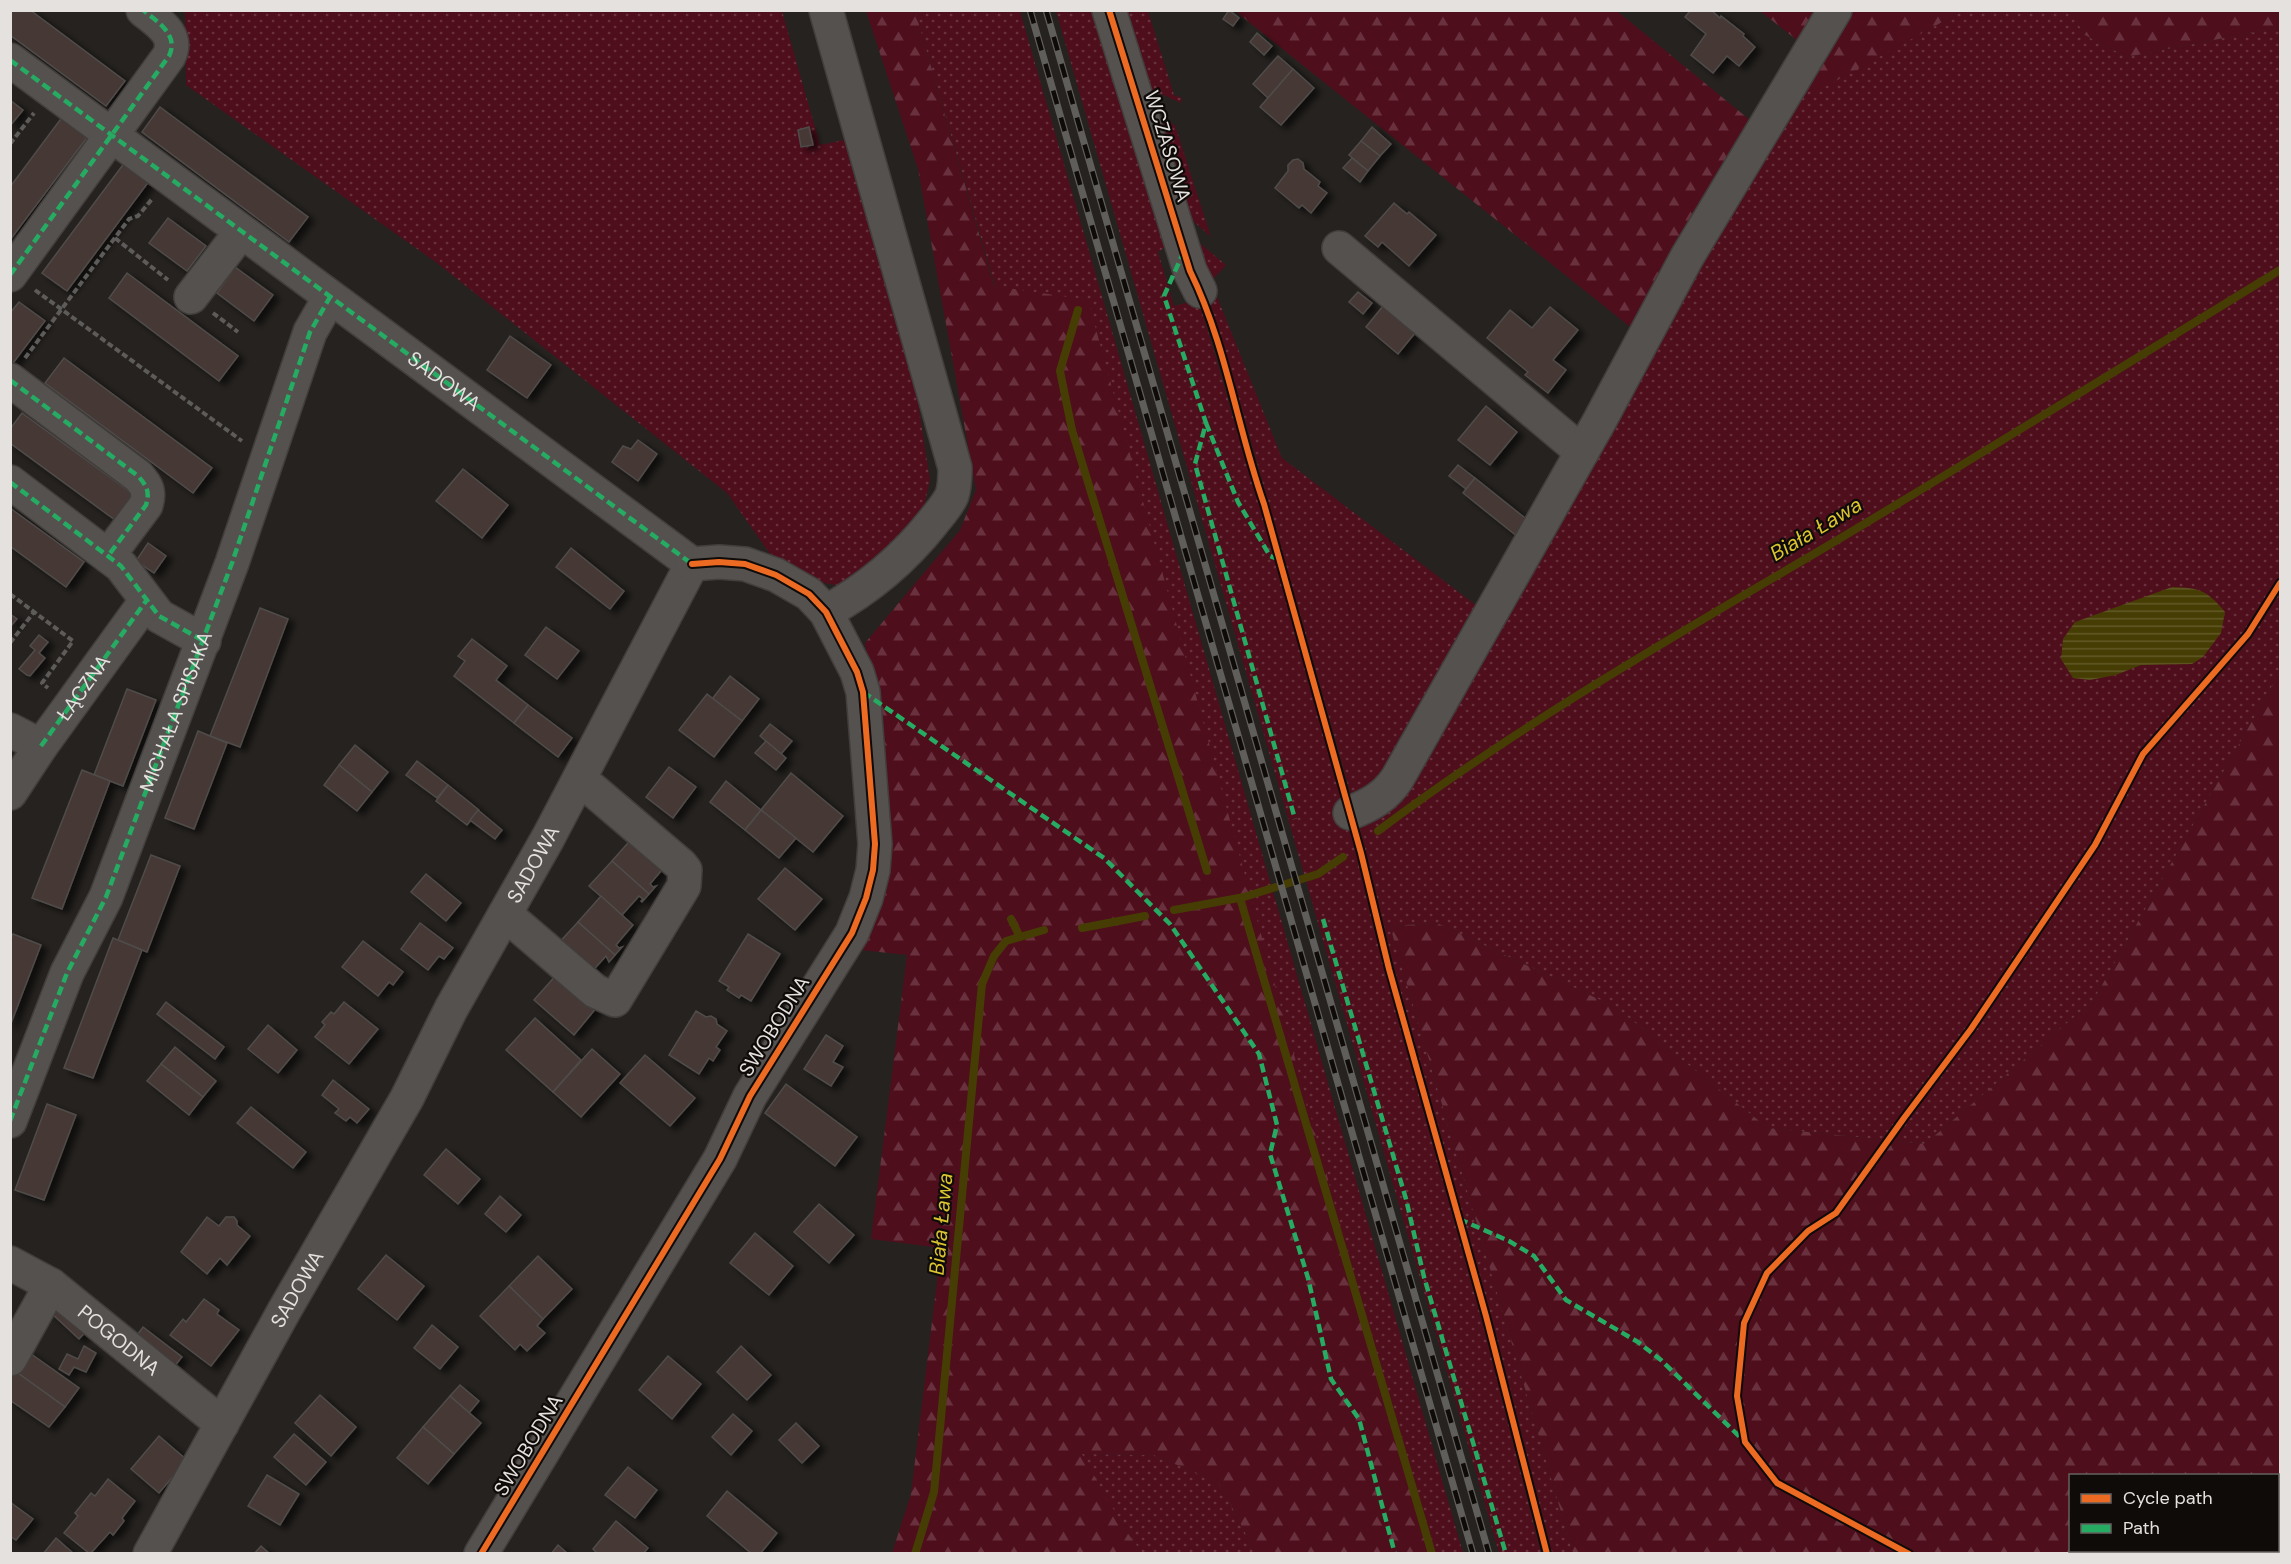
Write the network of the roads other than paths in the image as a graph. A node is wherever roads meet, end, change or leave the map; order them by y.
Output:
1 (143, 10) edge
2 (826, 10) edge
3 (1109, 10) edge
4 (1835, 10) edge
5 (10, 60) edge
6 (112, 136) junction
7 (241, 231) junction
8 (1340, 248) dead end
9 (11, 274) edge
10 (1200, 291) dead end
11 (192, 297) dead end
12 (330, 297) junction
13 (17, 371) edge
14 (1582, 452) junction
15 (10, 482) edge
16 (108, 556) junction
17 (692, 564) junction
18 (146, 601) junction
19 (826, 612) junction
20 (204, 641) junction
21 (10, 730) edge
22 (41, 746) junction
23 (579, 781) junction
24 (10, 793) edge
25 (1350, 813) dead end
26 (505, 914) junction
27 (10, 1121) edge
28 (10, 1263) edge
29 (51, 1285) junction
30 (10, 1359) edge
31 (222, 1424) junction
32 (150, 1554) edge
33 (481, 1554) edge

1 - 6 street
2 - 19 street
3 - 10 street, WCZASOWA
4 - 14 street
5 - 6 street, SADOWA
6 - 7 street, SADOWA
6 - 9 street
7 - 11 street
7 - 12 street, SADOWA
8 - 14 street
12 - 17 street, SADOWA
12 - 20 street, MICHAŁA SPISAKA
13 - 16 street
14 - 25 street
15 - 16 street
16 - 18 street
17 - 19 street, SWOBODNA
17 - 23 street, SADOWA
18 - 20 street
18 - 22 street, ŁĄCZNA
19 - 33 street, SWOBODNA
20 - 27 street, MICHAŁA SPISAKA
21 - 22 street
22 - 24 street, ŁĄCZNA
23 - 26 street, SADOWA
23 - 26 street
26 - 31 street, SADOWA
28 - 29 street, POGODNA
29 - 30 street
29 - 31 street, POGODNA
31 - 32 street, SADOWA

